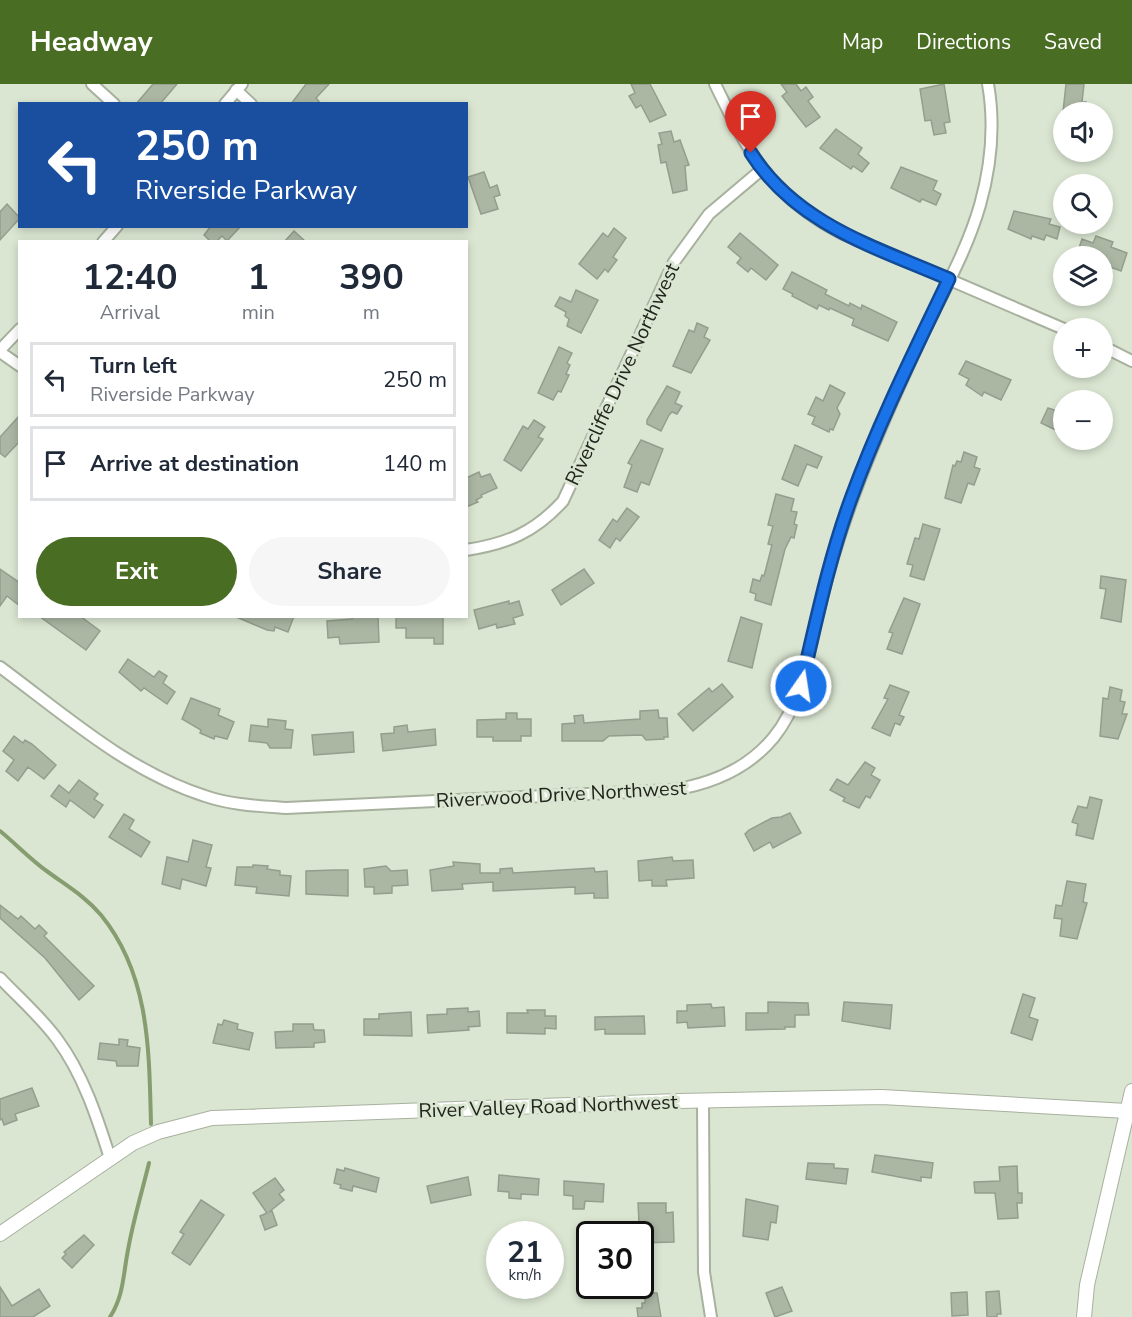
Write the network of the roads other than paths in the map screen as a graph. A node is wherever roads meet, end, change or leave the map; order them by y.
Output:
1 (92, 84) edge
2 (715, 84) edge
3 (988, 84) edge
4 (239, 87) edge
5 (112, 102) edge
6 (227, 102) edge
7 (250, 102) edge
8 (762, 170) junction
9 (115, 228) edge
10 (105, 240) edge
11 (949, 279) junction
12 (1053, 324) edge
13 (18, 331) edge
14 (0, 351) edge
15 (1113, 351) edge
16 (1132, 359) edge
17 (18, 364) edge
18 (468, 550) edge
19 (0, 668) edge
20 (0, 978) edge
21 (1132, 1091) edge
22 (703, 1100) junction
23 (1127, 1111) junction
24 (110, 1158) junction
25 (0, 1234) edge
26 (711, 1317) edge
27 (1084, 1317) edge

1 - 5 street
2 - 8 street
3 - 11 street, Riverwood Drive Northwest
4 - 6 street
4 - 7 street
8 - 11 street
8 - 18 street, Rivercliffe Drive Northwest
9 - 10 street
11 - 12 street
11 - 19 street, Riverwood Drive Northwest
13 - 14 street
14 - 17 street
15 - 16 street
20 - 24 street
21 - 23 street
22 - 23 street, River Valley Road Northwest
22 - 24 street, River Valley Road Northwest
22 - 26 street
23 - 27 street
24 - 25 street, River Valley Road Northwest

